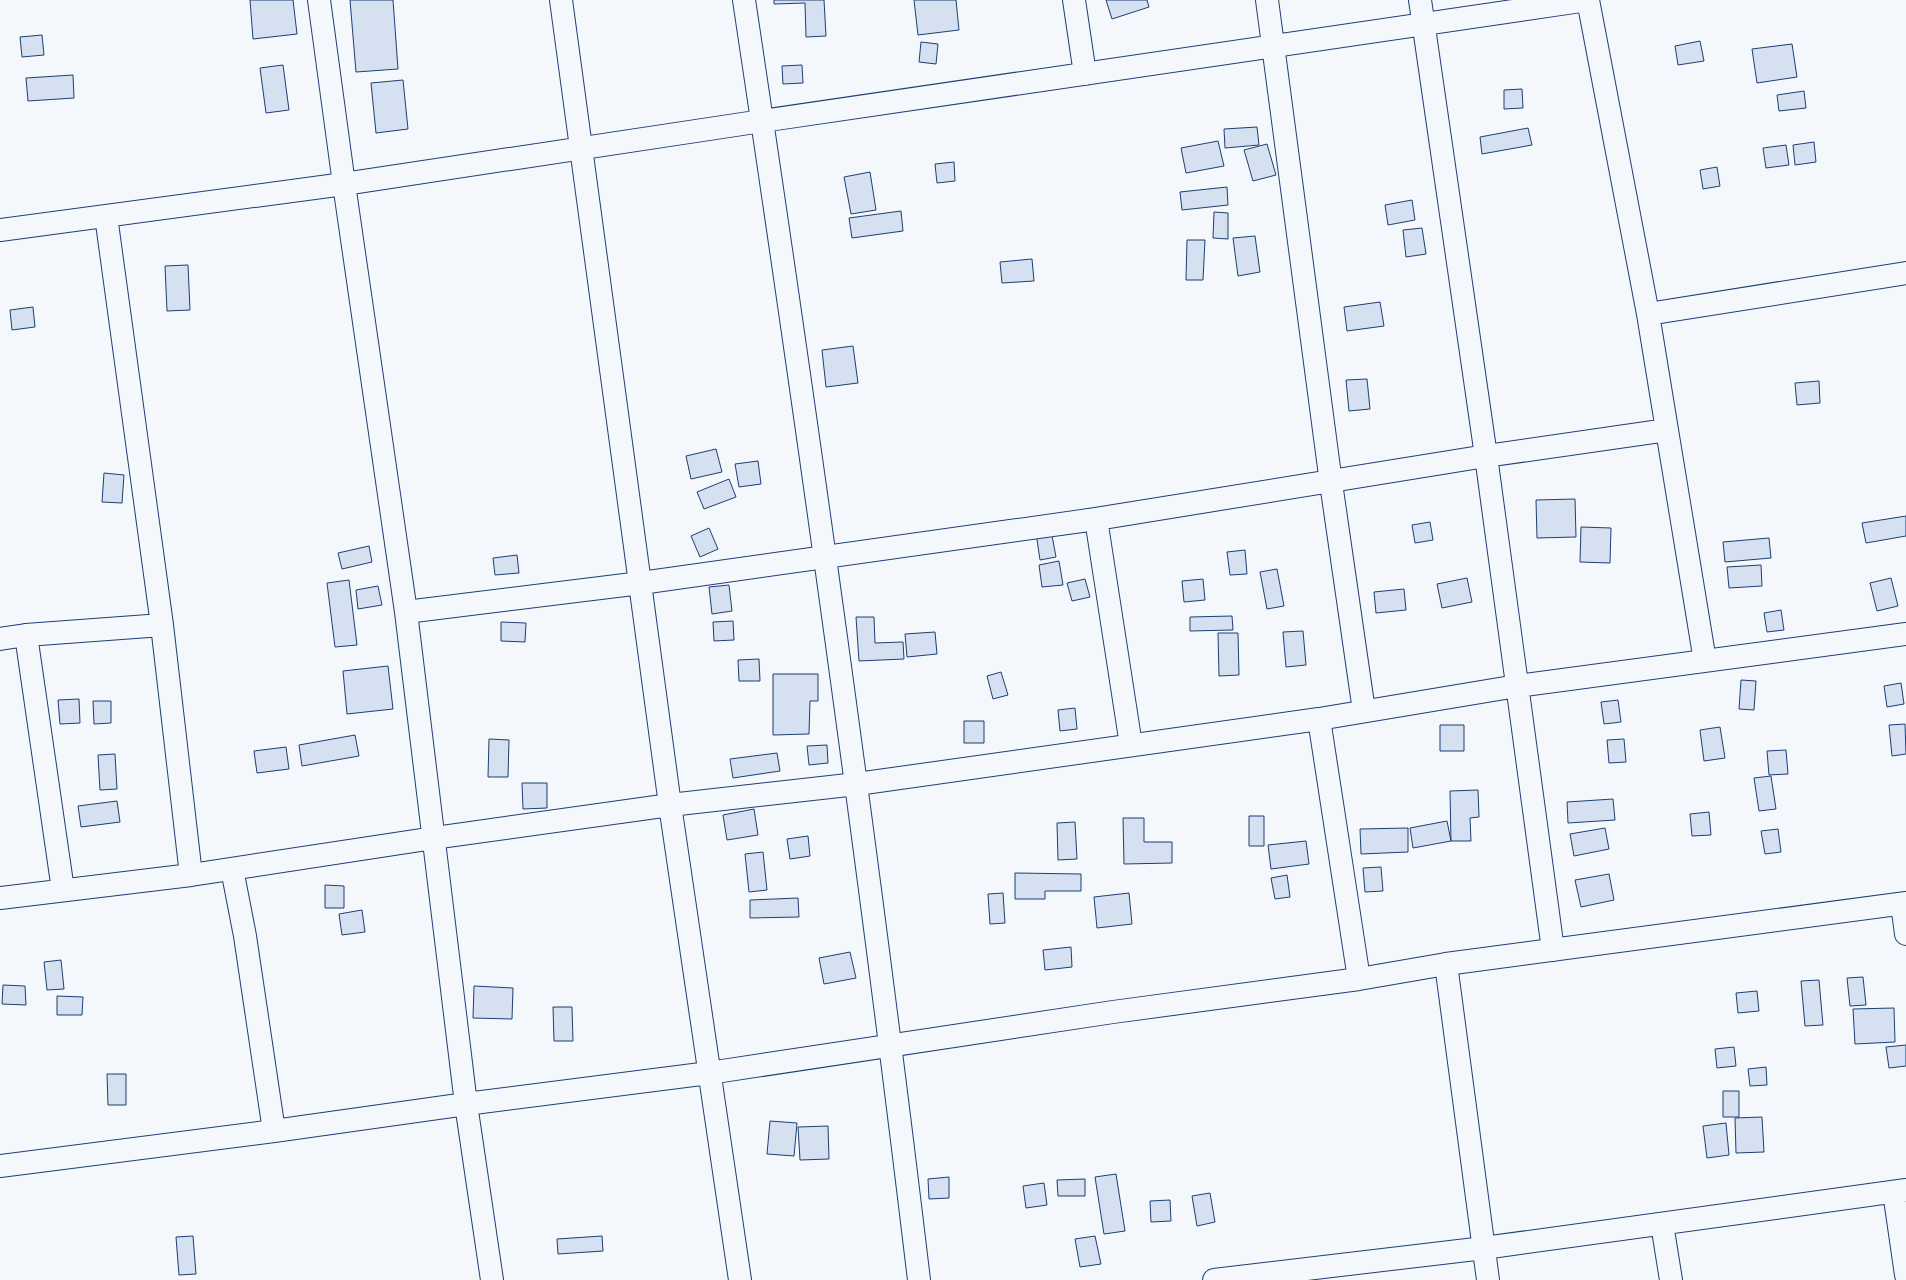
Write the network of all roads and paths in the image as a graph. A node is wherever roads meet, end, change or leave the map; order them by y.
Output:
1 (319, 0) edge
2 (562, 0) edge
3 (744, 0) edge
4 (1074, 0) edge
5 (1268, 0) edge
6 (1420, 0) edge
7 (1588, 0) edge
8 (1424, 25) junction
9 (1273, 46) junction
10 (1085, 74) junction
11 (762, 121) junction
12 (581, 149) junction
13 (344, 184) junction
14 (106, 216) junction
15 (0, 230) edge
16 (1906, 273) edge
17 (1648, 314) junction
18 (1667, 430) junction
19 (1486, 456) junction
20 (1331, 482) junction
21 (1096, 519) junction
22 (824, 556) junction
23 (641, 583) junction
24 (406, 612) junction
25 (162, 625) junction
26 (1906, 634) edge
27 (26, 635) junction
28 (0, 639) edge
29 (1705, 661) junction
30 (1517, 686) junction
31 (1364, 711) junction
32 (1320, 719) junction
33 (1131, 746) junction
34 (857, 784) junction
35 (670, 805) junction
36 (434, 838) junction
37 (232, 868) junction
38 (191, 875) junction
39 (63, 890) junction
40 (0, 898) edge
41 (1904, 903) edge
42 (1906, 934) edge
43 (1553, 950) junction
44 (1446, 964) junction
45 (1359, 979) junction
46 (891, 1047) junction
47 (709, 1073) junction
48 (466, 1104) junction
49 (274, 1131) junction
50 (0, 1166) edge
51 (1900, 1191) edge
52 (1662, 1224) junction
53 (1484, 1248) junction
54 (1906, 1275) edge
55 (492, 1280) edge
56 (740, 1280) edge
57 (919, 1280) edge
58 (1214, 1280) edge
59 (1488, 1280) edge
60 (1671, 1280) edge

1 - 13 street
2 - 12 street
3 - 11 street
4 - 10 street
5 - 9 street
6 - 8 street
7 - 8 street
7 - 17 street
8 - 9 street
8 - 19 street
9 - 10 street
9 - 20 street
10 - 11 street
11 - 12 street
11 - 22 street
12 - 13 street
12 - 23 street
13 - 14 street
13 - 24 street
14 - 15 street
14 - 25 street
16 - 17 street
17 - 18 street
18 - 19 street
18 - 29 street
19 - 20 street
19 - 30 street
20 - 21 street
20 - 31 street
21 - 22 street
21 - 33 street
22 - 23 street
22 - 34 street
23 - 24 street
23 - 35 street
24 - 36 street
25 - 27 street
25 - 38 street
26 - 29 street
27 - 28 street
27 - 39 street
29 - 30 street
30 - 31 street
30 - 43 street
31 - 32 street
32 - 33 street
32 - 45 street
33 - 34 street
34 - 35 street
34 - 46 street
35 - 36 street
35 - 47 street
36 - 37 street
36 - 48 street
37 - 38 street
37 - 49 street
38 - 39 street
39 - 40 street
41 - 42 street
41 - 43 street
43 - 44 street
44 - 45 street
44 - 53 street
45 - 46 street
46 - 47 street
46 - 57 street
47 - 48 street
47 - 56 street
48 - 49 street
48 - 55 street
49 - 50 street
51 - 52 street
51 - 54 street
52 - 53 street
52 - 60 street
53 - 58 street
53 - 59 street

